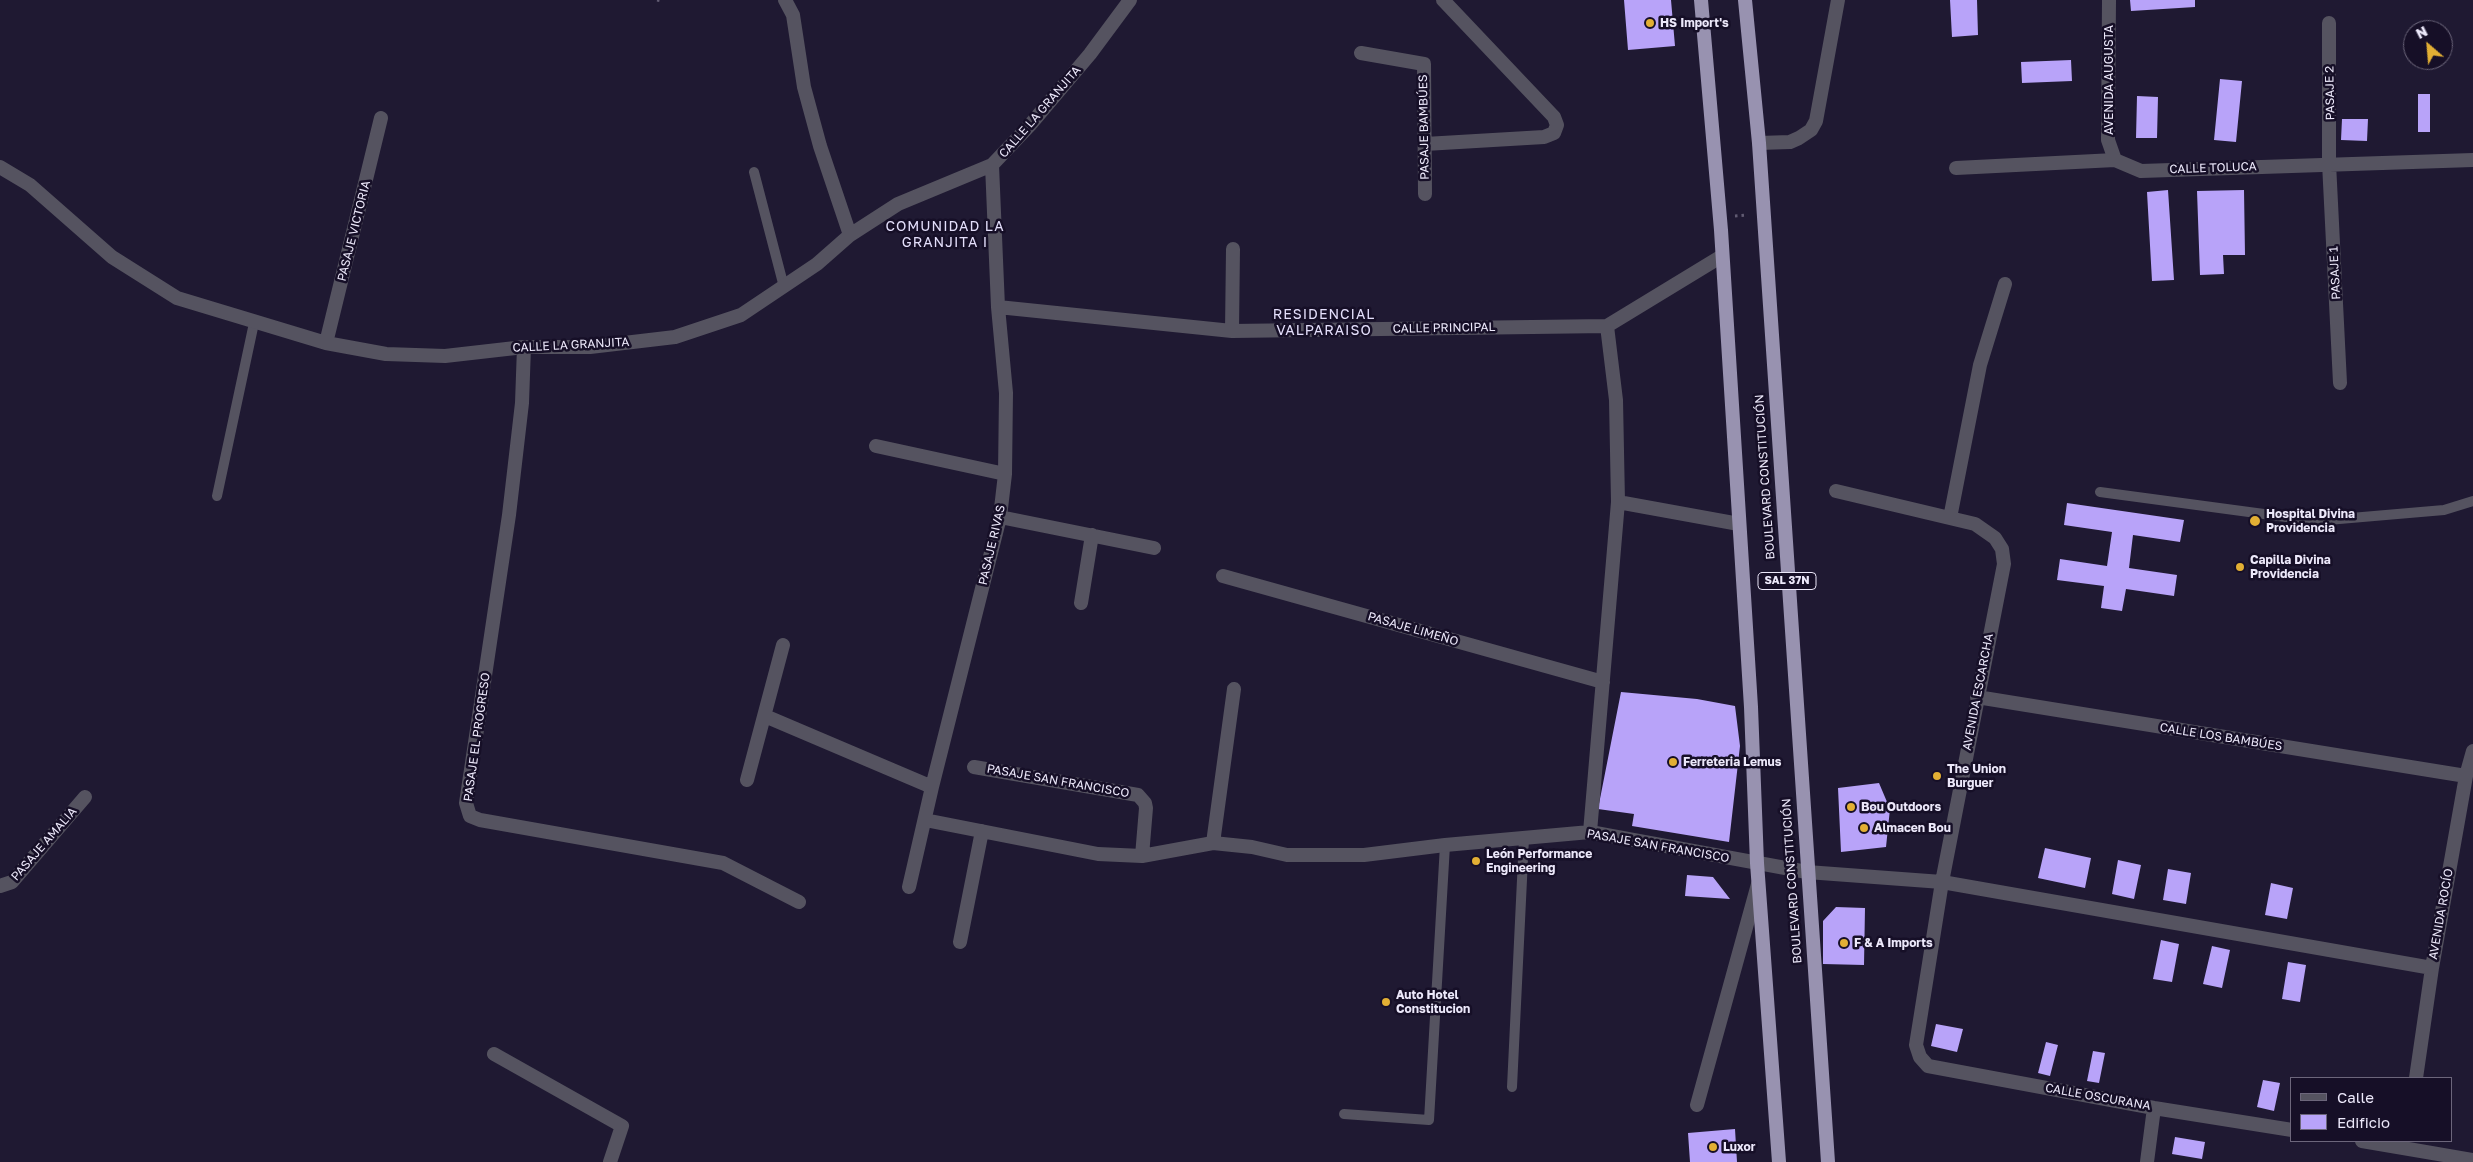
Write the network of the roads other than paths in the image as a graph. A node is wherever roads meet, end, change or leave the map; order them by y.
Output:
1 (785, 0) edge
2 (1130, 0) edge
3 (1443, 0) edge
4 (1701, 0) edge
5 (1745, 0) edge
6 (1838, 0) edge
7 (2109, 0) edge
8 (2329, 23) dead end
9 (1361, 53) dead end
10 (381, 118) dead end
11 (1759, 143) junction
12 (1424, 144) junction
13 (2115, 160) junction
14 (2473, 160) edge
15 (2329, 163) junction
16 (992, 165) junction
17 (0, 167) edge
18 (1956, 168) dead end
19 (754, 172) dead end
20 (1425, 194) dead end
21 (850, 235) junction
22 (1233, 249) dead end
23 (1722, 256) junction
24 (2005, 284) dead end
25 (784, 288) junction
26 (998, 307) junction
27 (254, 323) junction
28 (1606, 326) junction
29 (1232, 331) junction
30 (326, 343) junction
31 (524, 347) junction
32 (2340, 383) dead end
33 (876, 446) dead end
34 (1005, 474) junction
35 (1836, 491) dead end
36 (2100, 492) dead end
37 (217, 496) dead end
38 (2473, 501) edge
39 (1618, 502) junction
40 (1000, 517) junction
41 (1950, 518) junction
42 (1739, 524) junction
43 (1092, 535) junction
44 (1154, 548) dead end
45 (1223, 576) dead end
46 (1081, 603) dead end
47 (783, 645) dead end
48 (1603, 682) junction
49 (1234, 688) dead end
50 (1977, 697) junction
51 (765, 716) junction
52 (2473, 751) edge
53 (974, 767) dead end
54 (2466, 776) junction
55 (747, 780) dead end
56 (932, 787) junction
57 (85, 797) dead end
58 (925, 820) junction
59 (982, 831) junction
60 (1590, 832) junction
61 (1524, 838) junction
62 (1213, 843) junction
63 (1445, 845) junction
64 (1142, 856) junction
65 (1757, 863) junction
66 (1807, 872) junction
67 (1942, 882) junction
68 (1758, 883) junction
69 (0, 886) edge
70 (909, 887) dead end
71 (799, 902) dead end
72 (960, 942) dead end
73 (2432, 968) junction
74 (1916, 1045) joint
75 (494, 1054) dead end
76 (2416, 1077) edge
77 (1512, 1087) dead end
78 (1697, 1105) dead end
79 (2154, 1108) junction
80 (1344, 1114) dead end
81 (2290, 1130) edge
82 (2377, 1142) edge
83 (2406, 1144) edge
84 (2473, 1160) edge
85 (610, 1162) edge
86 (1779, 1162) edge
87 (1828, 1162) edge
88 (2147, 1162) edge

1 - 21 street
2 - 16 street, CALLE LA GRANJITA
3 - 12 street
4 - 23 highway, SAL 37N
5 - 11 highway, BOULEVARD CONSTITUCIÓN / SAL 37N
6 - 11 street
7 - 13 street, AVENIDA AUGUSTA
8 - 15 street, PASAJE 2
9 - 12 street, PASAJE BAMBÚES
10 - 30 street, PASAJE VICTORIA
11 - 66 highway, BOULEVARD CONSTITUCIÓN / SAL 37N
12 - 20 street, PASAJE BAMBÚES
13 - 15 street, CALLE TOLUCA
13 - 18 street, CALLE TOLUCA
14 - 15 street, CALLE TOLUCA
15 - 32 street, PASAJE 1
16 - 21 street, CALLE LA GRANJITA
16 - 26 street, PASAJE RIVAS
17 - 27 street, CALLE LA GRANJITA
19 - 25 lane
21 - 25 street, CALLE LA GRANJITA
22 - 29 street
23 - 28 street
23 - 42 highway, SAL 37N
24 - 41 street
25 - 31 street, CALLE LA GRANJITA
26 - 29 street, CALLE PRINCIPAL
26 - 34 street, PASAJE RIVAS
27 - 30 street, CALLE LA GRANJITA
27 - 37 lane
28 - 29 street, CALLE PRINCIPAL
28 - 39 street
30 - 31 street, CALLE LA GRANJITA
31 - 71 street, PASAJE EL PROGRESO
33 - 34 street
34 - 40 street, PASAJE RIVAS
35 - 41 street, AVENIDA ESCARCHA
36 - 38 lane
39 - 42 street
39 - 48 street
40 - 43 street
40 - 56 street, PASAJE RIVAS
41 - 50 street, AVENIDA ESCARCHA
42 - 65 highway, SAL 37N
43 - 44 street
43 - 46 street
45 - 48 street, PASAJE LIMEÑO
47 - 51 street
48 - 60 street
49 - 62 street
50 - 54 street, CALLE LOS BAMBÚES
50 - 67 street, AVENIDA ESCARCHA
51 - 55 street
51 - 56 street
52 - 54 street, AVENIDA ROCÍO
53 - 64 street, PASAJE SAN FRANCISCO
54 - 73 street, AVENIDA ROCÍO
56 - 58 street, PASAJE RIVAS
57 - 69 street, PASAJE AMALIA
58 - 59 street, PASAJE SAN FRANCISCO
58 - 70 street, PASAJE RIVAS
59 - 64 street, PASAJE SAN FRANCISCO
59 - 72 street
60 - 61 street, PASAJE SAN FRANCISCO
60 - 65 street, PASAJE SAN FRANCISCO
61 - 63 street, PASAJE SAN FRANCISCO
61 - 77 lane
62 - 63 street, PASAJE SAN FRANCISCO
62 - 64 street, PASAJE SAN FRANCISCO
63 - 80 lane
65 - 66 street, PASAJE SAN FRANCISCO
65 - 68 highway, SAL 37N
66 - 67 street, PASAJE SAN FRANCISCO
66 - 87 highway, BOULEVARD CONSTITUCIÓN / SAL 37N
67 - 73 street, PASAJE SAN FRANCISCO
67 - 74 street, AVENIDA ESCARCHA
68 - 78 street
68 - 86 highway, SAL 37N
73 - 76 street, AVENIDA ROCÍO
74 - 79 street, CALLE OSCURANA
75 - 85 street
79 - 81 street, CALLE OSCURANA
79 - 88 street
82 - 83 street
83 - 84 street

